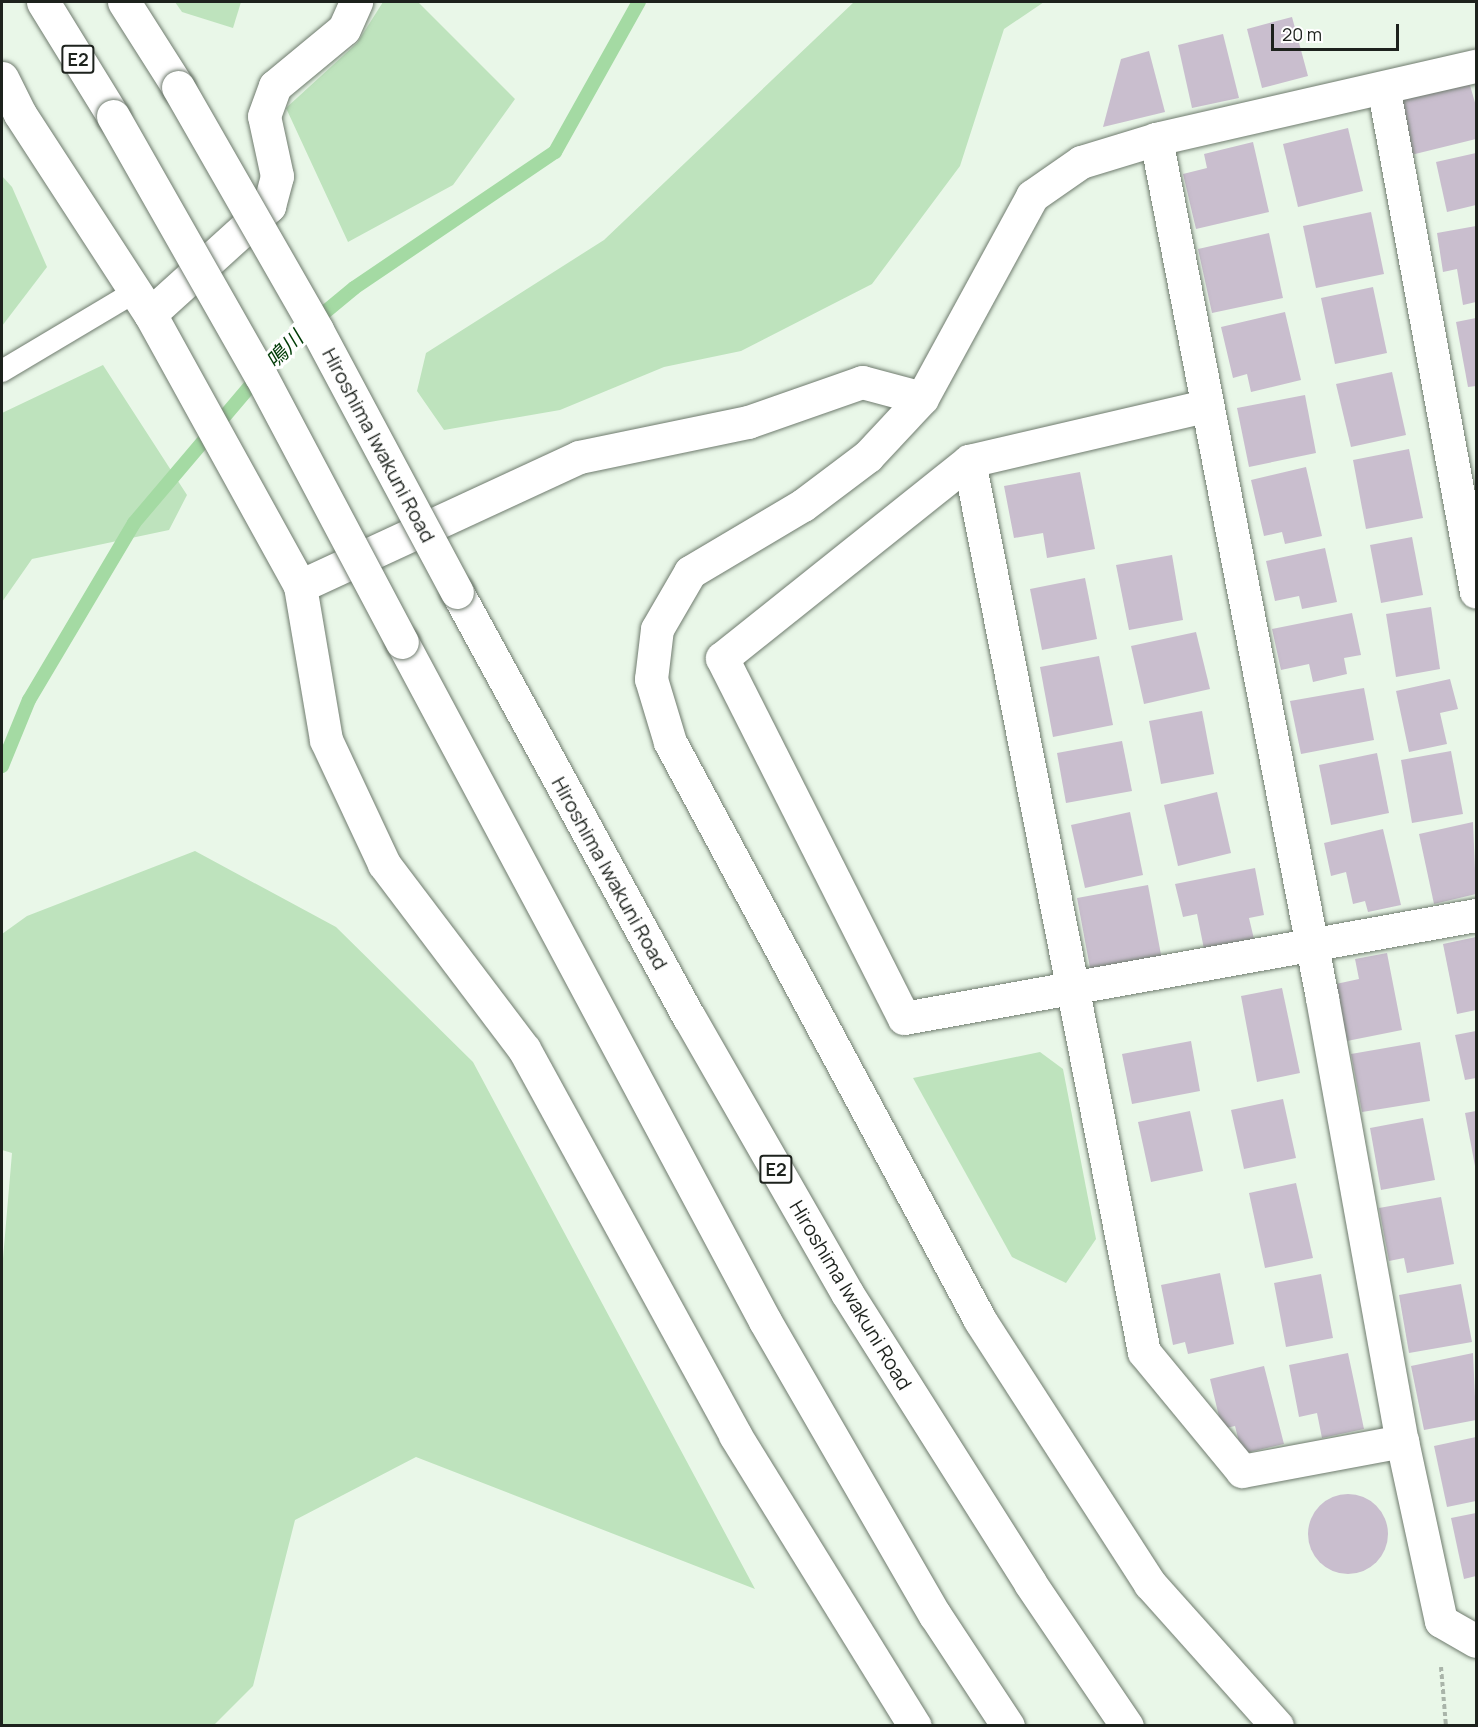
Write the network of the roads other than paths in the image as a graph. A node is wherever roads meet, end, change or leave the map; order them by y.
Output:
1 (43, 2) edge
2 (124, 2) edge
3 (356, 2) edge
4 (1476, 66) edge
5 (2, 78) edge
6 (1384, 91) junction
7 (1156, 139) junction
8 (143, 303) junction
9 (2, 371) edge
10 (922, 398) junction
11 (1205, 406) junction
12 (969, 461) junction
13 (300, 586) junction
14 (1476, 592) edge
15 (1476, 915) edge
16 (1312, 945) junction
17 (1071, 991) junction
18 (1402, 1440) junction
19 (1476, 1641) edge
20 (915, 1725) edge
21 (1008, 1725) edge
22 (1127, 1725) edge
23 (1278, 1725) edge

1 - 21 main road, E2, bridge
2 - 22 main road, Hiroshima Iwakuni Road / E2, bridge
3 - 8 main road
4 - 6 main road
5 - 8 main road
6 - 7 main road
6 - 14 main road
7 - 10 main road
7 - 11 main road
8 - 9 lane
8 - 13 main road
10 - 13 main road
10 - 23 main road
11 - 12 main road
11 - 16 main road
12 - 17 main road
12 - 17 main road
13 - 20 main road
15 - 16 main road
16 - 17 main road
16 - 18 main road
17 - 18 main road
18 - 19 main road

